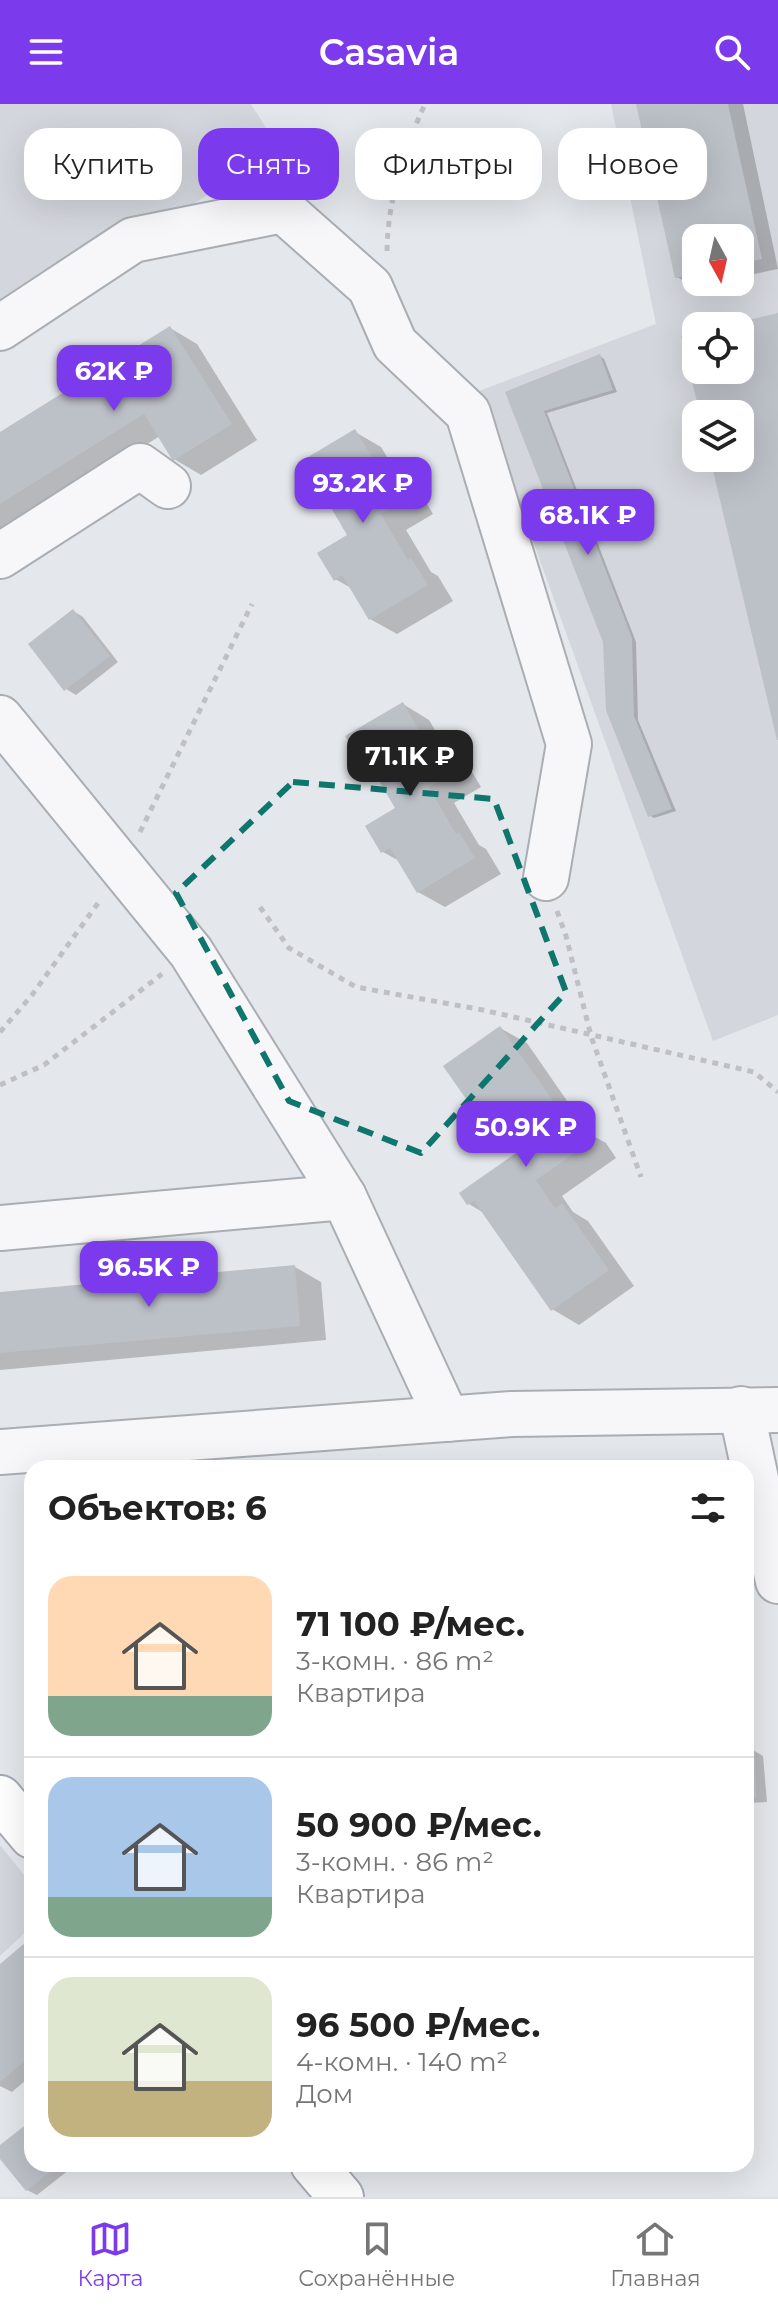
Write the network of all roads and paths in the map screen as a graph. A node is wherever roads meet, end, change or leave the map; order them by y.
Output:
1 (425, 104) edge
2 (387, 256) dead end
3 (0, 328) edge
4 (168, 486) dead end
5 (0, 556) edge
6 (0, 718) edge
7 (546, 878) joint
8 (260, 907) dead end
9 (191, 952) junction
10 (591, 1036) junction
11 (0, 1085) edge
12 (778, 1092) edge
13 (641, 1177) dead end
14 (344, 1197) junction
15 (0, 1228) edge
16 (760, 1410) edge
17 (447, 1419) junction
18 (0, 1452) edge
19 (778, 1581) edge
20 (0, 1798) edge
21 (24, 1826) edge
22 (320, 2172) edge
23 (341, 2197) edge

1 - 2 path
3 - 7 street
4 - 5 street
6 - 9 street
7 - 10 path
8 - 10 path
9 - 11 path
9 - 14 street
10 - 12 path
10 - 13 path
14 - 15 street
14 - 17 street
16 - 17 street
16 - 19 street
17 - 18 street
20 - 21 main road
22 - 23 main road

